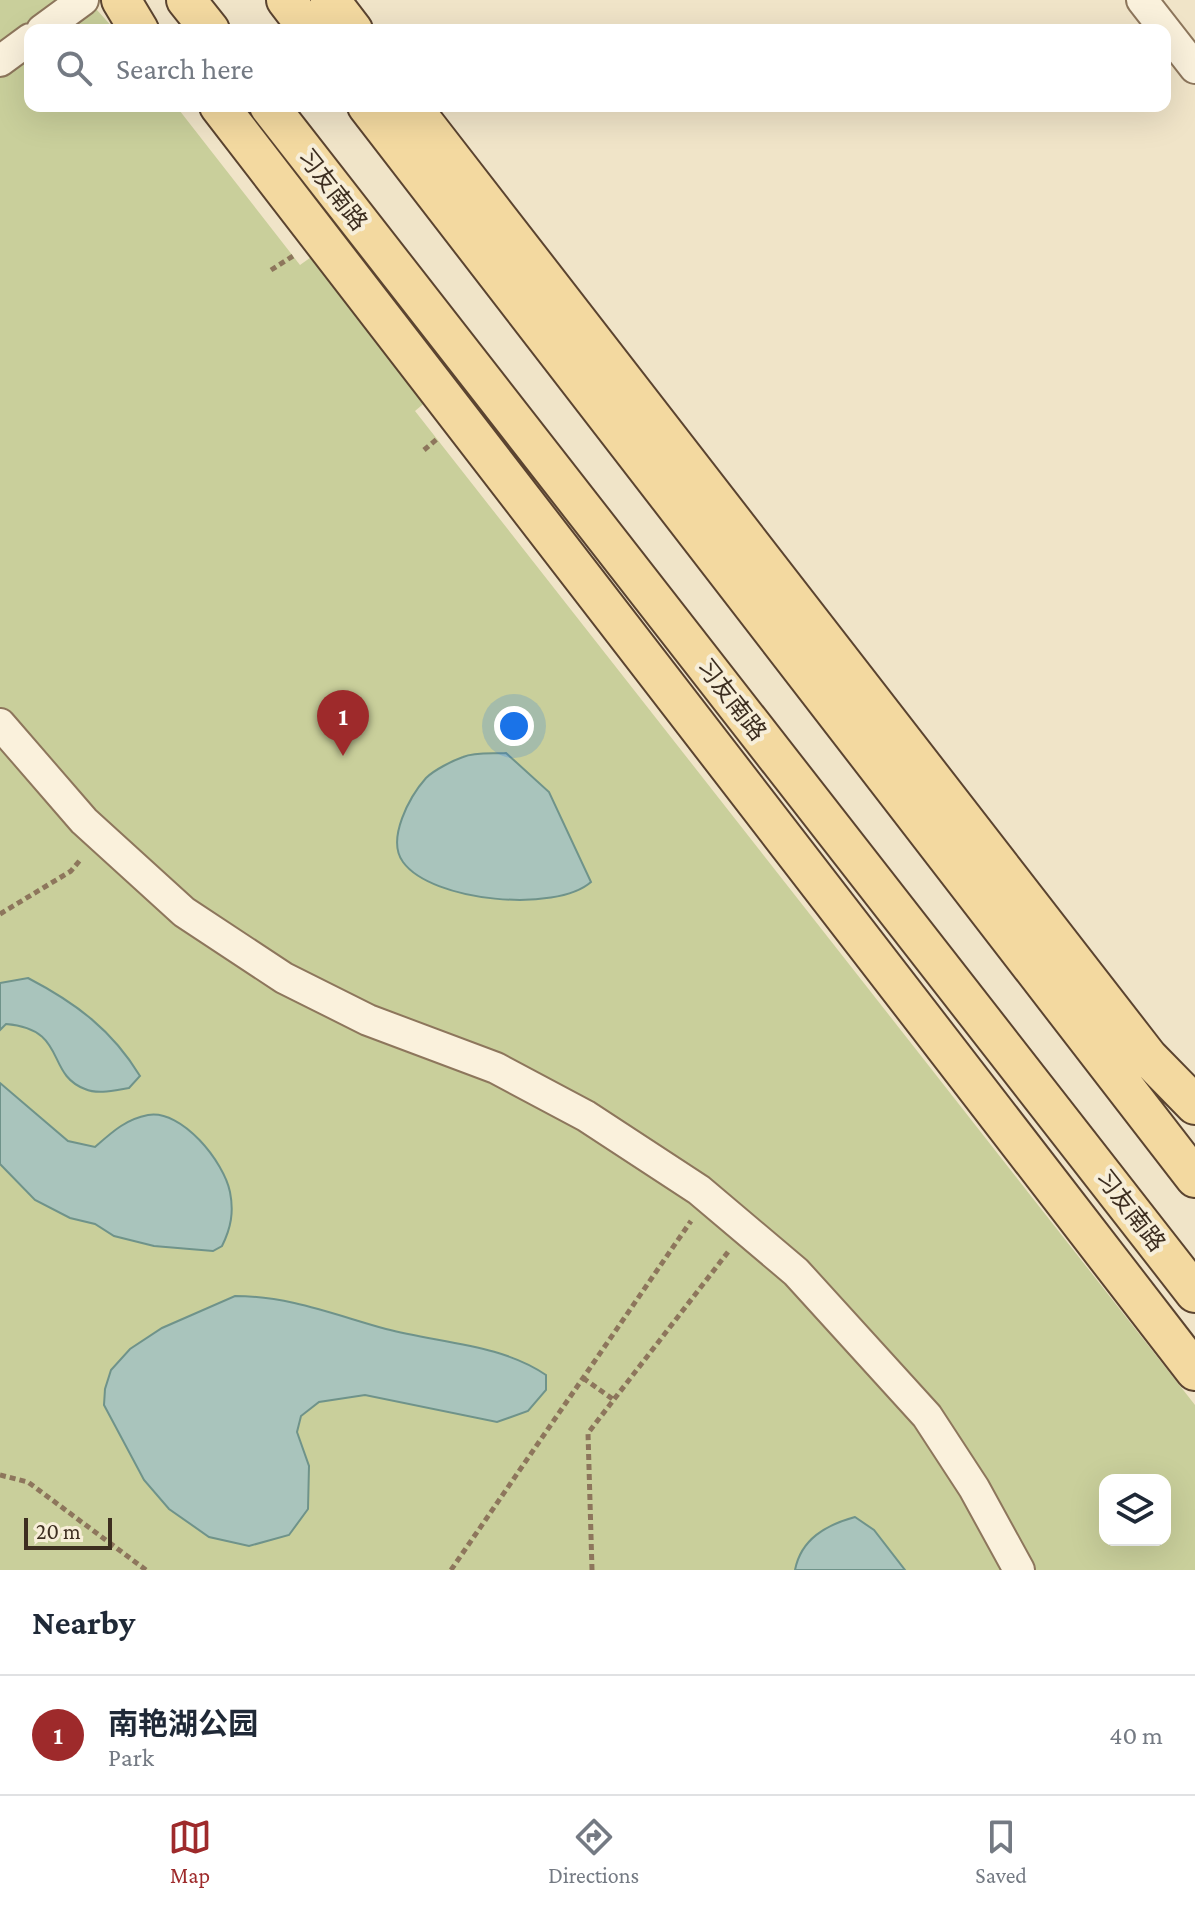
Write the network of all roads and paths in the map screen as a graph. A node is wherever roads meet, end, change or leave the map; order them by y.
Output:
1 (83, 0) edge
2 (121, 0) edge
3 (186, 0) edge
4 (286, 0) edge
5 (330, 0) edge
6 (1142, 0) edge
7 (50, 24) edge
8 (135, 24) edge
9 (205, 24) edge
10 (304, 24) edge
11 (348, 24) edge
12 (1161, 24) edge
13 (1171, 37) edge
14 (24, 43) edge
15 (1, 59) edge
16 (1195, 68) edge
17 (224, 112) edge
18 (274, 112) edge
19 (372, 112) edge
20 (416, 112) edge
21 (0, 724) edge
22 (101, 837) junction
23 (0, 914) edge
24 (1195, 1105) edge
25 (1195, 1178) edge
26 (707, 1197) junction
27 (745, 1229) junction
28 (1195, 1293) edge
29 (1195, 1371) edge
30 (583, 1378) junction
31 (614, 1400) junction
32 (0, 1475) edge
33 (146, 1570) edge
34 (451, 1570) edge
35 (592, 1570) edge
36 (1019, 1570) edge

1 - 7 street
2 - 8 main road
3 - 9 main road
4 - 10 main road
5 - 11 main road
6 - 12 street
13 - 16 street
14 - 15 street
17 - 29 main road
18 - 28 main road, 习友南路
19 - 25 main road
20 - 24 main road
21 - 22 street
22 - 23 path
22 - 26 street
26 - 27 street
26 - 30 path
27 - 31 path
27 - 36 street
30 - 31 path
30 - 34 path
31 - 35 path
32 - 33 path

